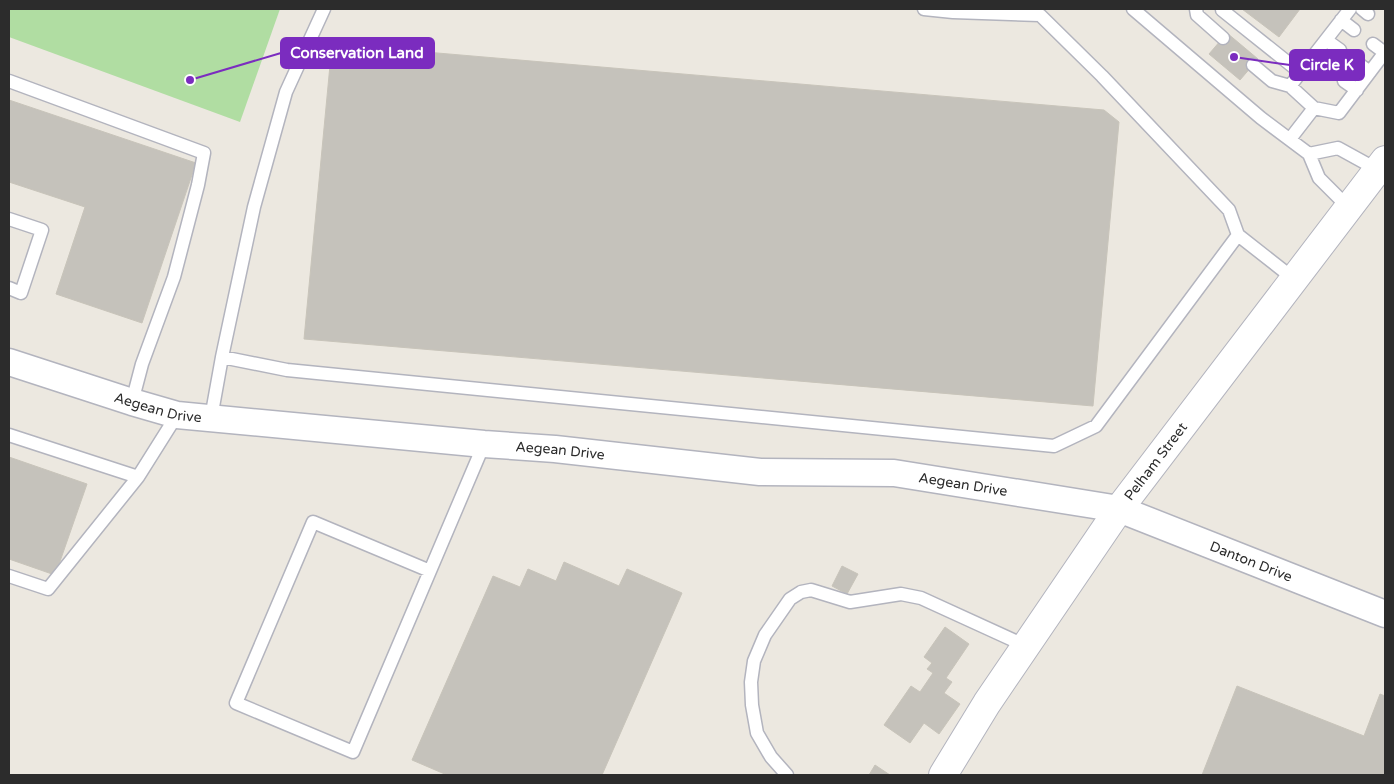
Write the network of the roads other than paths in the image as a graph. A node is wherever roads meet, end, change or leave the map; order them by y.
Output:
1 (324, 9) edge
2 (924, 9) edge
3 (1135, 9) edge
4 (1196, 9) edge
5 (1222, 9) edge
6 (1350, 9) edge
7 (1341, 20) junction
8 (1354, 30) dead end
9 (1223, 38) dead end
10 (1326, 40) junction
11 (1373, 44) dead end
12 (1340, 50) dead end
13 (1385, 52) edge
14 (1313, 58) junction
15 (1359, 64) dead end
16 (1253, 65) dead end
17 (1325, 67) dead end
18 (1301, 72) junction
19 (1370, 72) junction
20 (9, 81) edge
21 (1344, 81) dead end
22 (1290, 86) junction
23 (1357, 90) junction
24 (1314, 108) junction
25 (1290, 139) junction
26 (1309, 154) junction
27 (1382, 165) edge
28 (1350, 208) junction
29 (9, 218) edge
30 (1238, 235) junction
31 (1294, 279) junction
32 (9, 288) edge
33 (222, 357) junction
34 (9, 362) edge
35 (132, 402) junction
36 (177, 414) junction
37 (211, 418) junction
38 (9, 435) edge
39 (484, 444) junction
40 (138, 477) junction
41 (1119, 509) junction
42 (430, 571) junction
43 (9, 576) edge
44 (1385, 614) edge
45 (1026, 646) junction
46 (787, 775) edge
47 (943, 775) edge

1 - 33 lane
2 - 30 lane
3 - 25 lane
4 - 9 lane
5 - 18 lane
6 - 7 lane
7 - 8 lane
7 - 10 lane
10 - 12 lane
10 - 14 lane
11 - 13 lane
13 - 19 lane
14 - 17 lane
14 - 18 lane
15 - 19 lane
16 - 22 lane
18 - 22 lane
19 - 23 lane
20 - 35 lane
21 - 23 lane
22 - 24 lane
23 - 24 lane
24 - 25 lane
25 - 26 lane
26 - 27 lane
26 - 28 lane
27 - 28 street, Pelham Street
28 - 31 street, Pelham Street
29 - 32 lane
30 - 31 lane
30 - 33 lane
31 - 41 street, Pelham Street
33 - 37 lane
34 - 35 street, Aegean Drive
35 - 36 street, Aegean Drive
36 - 37 street, Aegean Drive
36 - 40 lane
37 - 39 street, Aegean Drive
38 - 40 lane
39 - 41 street, Aegean Drive
39 - 42 lane
40 - 43 lane
41 - 44 street, Danton Drive
41 - 45 street, Pelham Street
42 - 42 lane
45 - 46 lane
45 - 47 street, Pelham Street

